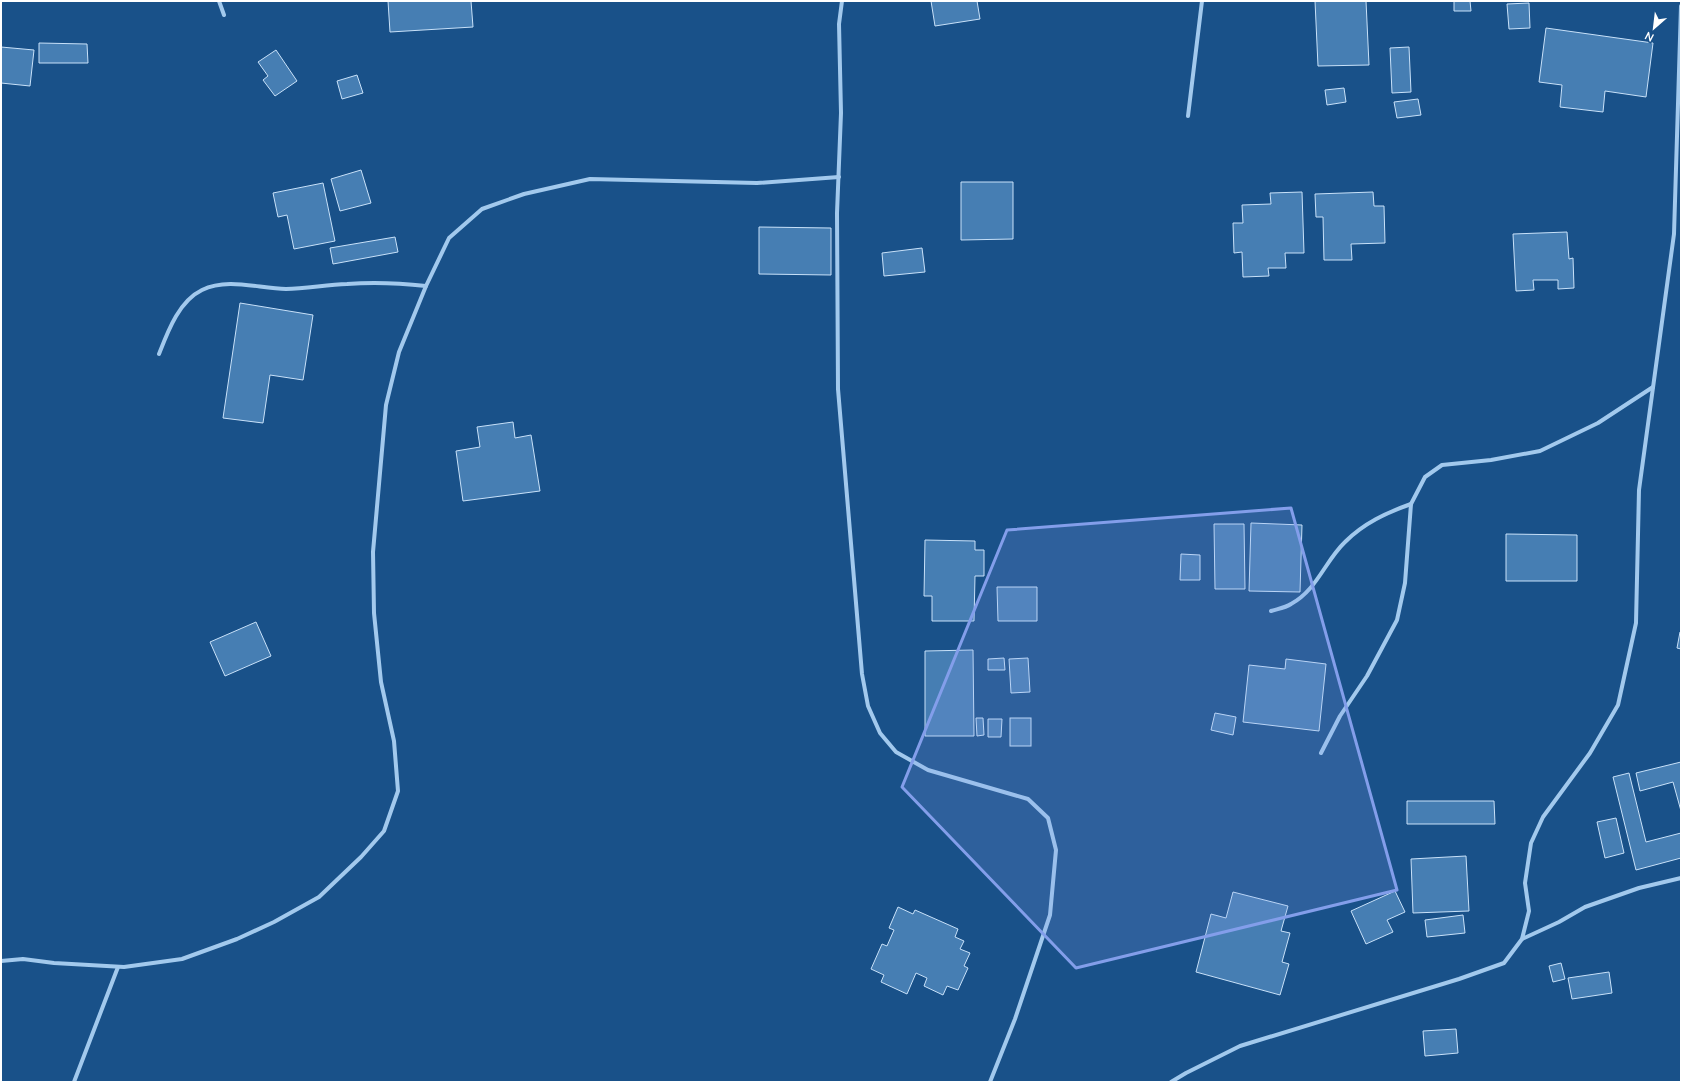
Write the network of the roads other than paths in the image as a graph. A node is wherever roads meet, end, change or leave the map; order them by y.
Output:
1 (219, 1) edge
2 (842, 1) edge
3 (1202, 1) edge
4 (1681, 6) edge
5 (224, 15) dead end
6 (1188, 116) dead end
7 (839, 177) junction
8 (426, 286) junction
9 (159, 354) dead end
10 (1653, 387) junction
11 (1411, 504) junction
12 (1271, 611) dead end
13 (1321, 753) dead end
14 (1681, 878) edge
15 (1522, 939) junction
16 (1, 960) edge
17 (118, 967) junction
18 (74, 1082) edge
19 (990, 1082) edge
20 (1171, 1082) edge

1 - 5 street
2 - 7 street
3 - 6 street
4 - 10 street
7 - 8 street
7 - 19 street
8 - 9 street
8 - 17 street
10 - 11 street
10 - 15 street
11 - 12 street
11 - 13 street
14 - 15 street
15 - 20 street
16 - 17 street
17 - 18 street

